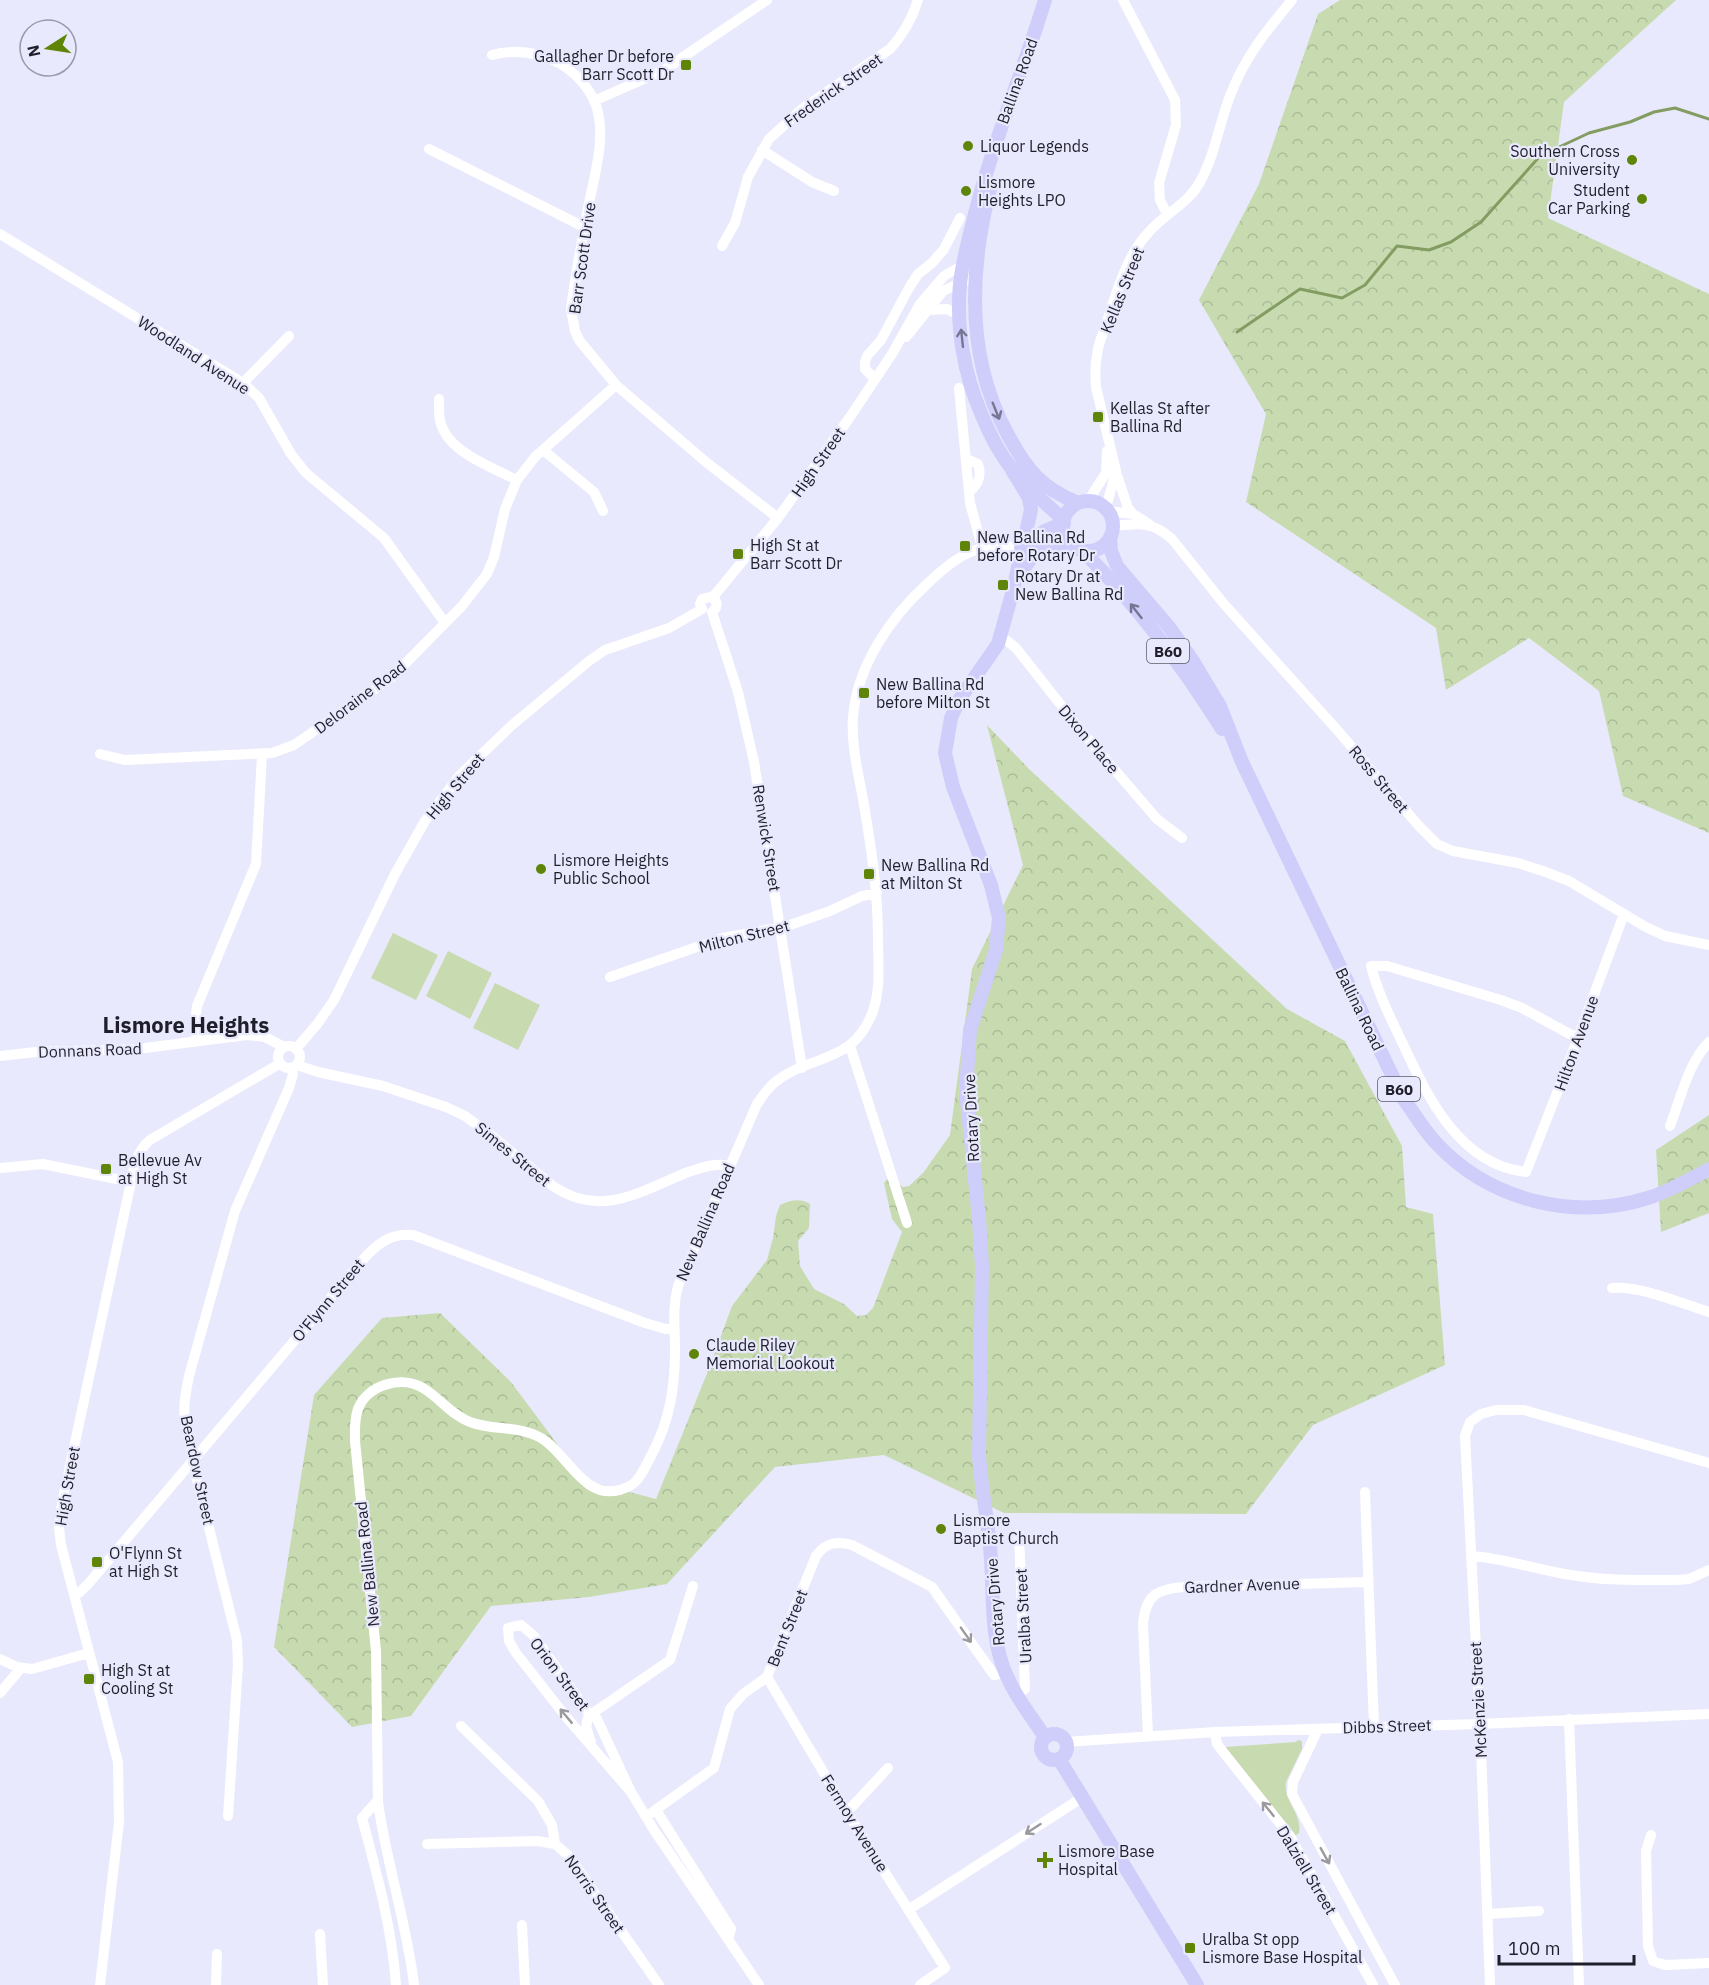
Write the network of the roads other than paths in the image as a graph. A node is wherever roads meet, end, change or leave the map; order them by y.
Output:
1 (767, 0) edge
2 (918, 0) edge
3 (1045, 0) edge
4 (1054, 0) edge
5 (1124, 0) edge
6 (1292, 0) edge
7 (492, 55) dead end
8 (594, 101) junction
9 (429, 149) dead end
10 (762, 150) junction
11 (834, 191) dead end
12 (1167, 214) junction
13 (960, 218) dead end
14 (584, 227) junction
15 (0, 234) edge
16 (722, 246) dead end
17 (977, 254) junction
18 (963, 266) junction
19 (960, 283) junction
20 (928, 310) junction
21 (960, 315) junction
22 (289, 336) dead end
23 (892, 354) junction
24 (875, 379) junction
25 (243, 383) junction
26 (616, 385) junction
27 (959, 388) dead end
28 (440, 399) dead end
29 (1105, 424) junction
30 (543, 450) junction
31 (1012, 470) junction
32 (1116, 471) junction
33 (517, 480) junction
34 (1083, 502) junction
35 (1107, 510) junction
36 (603, 511) dead end
37 (1133, 514) junction
38 (778, 518) junction
39 (1064, 522) junction
40 (1150, 525) junction
41 (1111, 531) junction
42 (1070, 542) junction
43 (982, 547) junction
44 (1021, 548) junction
45 (1036, 550) junction
46 (1082, 550) junction
47 (1013, 590) junction
48 (707, 611) junction
49 (445, 623) junction
50 (1000, 636) junction
51 (100, 754) dead end
52 (262, 754) junction
53 (1242, 762) junction
54 (1182, 838) dead end
55 (877, 893) junction
56 (1623, 914) junction
57 (781, 927) junction
58 (1709, 945) edge
59 (610, 977) dead end
60 (1577, 1038) junction
61 (197, 1041) junction
62 (1709, 1042) edge
63 (850, 1046) junction
64 (284, 1047) junction
65 (296, 1049) junction
66 (0, 1056) edge
67 (279, 1064) junction
68 (295, 1066) junction
69 (802, 1068) junction
70 (1670, 1126) dead end
71 (729, 1166) junction
72 (0, 1168) edge
73 (1709, 1169) edge
74 (131, 1182) junction
75 (907, 1223) dead end
76 (1612, 1288) dead end
77 (1709, 1312) edge
78 (674, 1329) junction
79 (194, 1458) junction
80 (1709, 1463) edge
81 (1365, 1492) dead end
82 (1019, 1534) dead end
83 (1471, 1557) junction
84 (1709, 1570) edge
85 (1367, 1582) junction
86 (693, 1586) dead end
87 (932, 1587) joint
88 (74, 1594) junction
89 (89, 1653) junction
90 (0, 1659) edge
91 (21, 1668) junction
92 (1006, 1673) junction
93 (767, 1677) junction
94 (0, 1693) edge
95 (1017, 1695) junction
96 (590, 1714) junction
97 (1709, 1714) edge
98 (1569, 1719) junction
99 (1480, 1724) junction
100 (461, 1726) dead end
101 (1374, 1726) junction
102 (1318, 1729) junction
103 (1215, 1731) junction
104 (1148, 1736) junction
105 (1046, 1737) junction
106 (1065, 1742) junction
107 (593, 1746) junction
108 (1059, 1759) junction
109 (888, 1768) dead end
110 (631, 1792) junction
111 (1083, 1797) junction
112 (378, 1800) junction
113 (848, 1812) junction
114 (651, 1813) junction
115 (228, 1816) dead end
116 (1652, 1835) dead end
117 (427, 1844) dead end
118 (555, 1844) junction
119 (908, 1910) junction
120 (1539, 1911) dead end
121 (1487, 1914) junction
122 (522, 1924) dead end
123 (320, 1934) dead end
124 (217, 1954) dead end
125 (1709, 1963) edge
126 (100, 1985) edge
127 (216, 1985) edge
128 (323, 1985) edge
129 (396, 1985) edge
130 (414, 1985) edge
131 (525, 1985) edge
132 (659, 1985) edge
133 (759, 1985) edge
134 (920, 1985) edge
135 (1197, 1985) edge
136 (1373, 1985) edge
137 (1395, 1985) edge
138 (1490, 1985) edge
139 (1579, 1985) edge

1 - 8 street
2 - 10 street, Frederick Street
3 - 18 main road, Ballina Road
4 - 17 main road, Ballina Road
5 - 12 street
6 - 12 street, Kellas Street
7 - 8 street, Barr Scott Drive
8 - 14 street, Barr Scott Drive
9 - 14 street
10 - 11 street
10 - 16 street, Frederick Street
12 - 29 street, Kellas Street
13 - 24 street
14 - 26 street, Barr Scott Drive
15 - 25 street, Woodland Avenue
17 - 19 street
17 -> 34 main road, Ballina Road
18 - 19 main road, Ballina Road
18 - 23 street
19 - 20 street
19 - 21 main road, Ballina Road
20 - 21 street
20 - 23 street
31 -> 21 main road, Ballina Road
22 - 25 street
23 - 24 street, High Street
24 - 38 street, High Street
25 - 49 street, Woodland Avenue
26 - 30 street, Deloraine Road
26 - 38 street, Barr Scott Drive
27 - 43 street
28 - 33 street
29 - 32 street, Kellas Street
29 - 34 street, Kellas Street
30 - 33 street, Deloraine Road
30 - 36 street
31 - 39 main road, Ballina Road
31 - 44 main road, Rotary Drive
32 - 35 street, Kellas Street
32 - 37 street, Kellas Street
33 - 49 street, Deloraine Road
34 - 35 main road
34 - 39 main road
35 - 37 street
35 - 41 main road, B60
37 - 40 street
38 - 48 street, High Street
39 - 42 main road
39 - 44 main road
40 - 41 street
40 - 56 street, Ross Street
41 - 46 main road
41 - 53 main road, Ballina Road / B60
42 - 45 main road
42 - 46 main road, B60
43 - 44 street, New Ballina Road
43 - 55 street, New Ballina Road
44 - 45 street, New Ballina Road
44 - 47 main road, Rotary Drive
45 - 47 main road, Rotary Drive
53 -> 46 main road, Ballina Road / B60
47 - 50 main road, Rotary Drive
48 - 57 street, Renwick Street
48 - 65 street, High Street
49 - 52 street, Deloraine Road
50 - 54 street, Dixon Place
50 - 92 main road, Rotary Drive
51 - 52 street, Deloraine Road
52 - 61 street
53 - 73 main road, Ballina Road / B60
55 - 57 street, Milton Street
55 - 63 street, New Ballina Road
56 - 58 street, Ross Street
56 - 60 street, Hilton Avenue
57 - 59 street, Milton Street
57 - 69 street, Renwick Street
60 - 60 street, Hilton Avenue
61 - 64 street, Donnans Road
61 - 66 street, Donnans Road
62 - 70 street
63 - 69 street, New Ballina Road
63 - 75 street
64 - 65 street
64 - 67 street
65 - 68 street
67 - 68 street
67 - 74 street, High Street
68 - 71 street, Simes Street
68 - 79 street, Beardow Street
69 - 71 street, New Ballina Road
71 - 78 street, New Ballina Road
72 - 74 street
74 - 88 street, High Street
76 - 77 street
78 - 79 street, O'Flynn Street
78 - 112 street, New Ballina Road
79 - 88 street, O'Flynn Street
79 - 115 street, Beardow Street
80 - 83 street, McKenzie Street
81 - 85 street
82 - 95 street, Uralba Street
83 - 84 street
83 - 99 street, McKenzie Street
85 - 101 street
85 - 104 street, Gardner Avenue
86 - 96 street
87 -> 92 street, Uralba Street
87 - 93 street, Bent Street
88 - 89 street, High Street
89 - 91 street
89 - 126 street, High Street
90 - 91 street
91 - 94 street
92 - 95 main road, Uralba Street
93 - 113 street, Fermoy Avenue
93 - 114 street, Bent Street
95 - 105 main road, Uralba Street
96 - 107 street
107 -> 96 street, Orion Street
96 - 110 street, Orion Street
97 - 98 street, Dibbs Street
98 - 99 street, Dibbs Street
98 - 139 street
99 - 101 street, Dibbs Street
99 - 121 street, McKenzie Street
100 - 118 street, Norris Street
101 - 102 street, Dibbs Street
102 - 103 street, Dibbs Street
102 -> 137 street, Dalziell Street
103 - 104 street, Dibbs Street
136 -> 103 street, Dalziell Street
104 - 106 street, Dibbs Street
105 - 106 main road
105 - 108 main road, Uralba Street
106 - 108 main road
107 - 110 street, Orion Street
108 - 111 main road, Uralba Street
109 - 113 street
110 - 114 street, Orion Street
111 -> 119 street
111 - 135 main road, Uralba Street
112 - 129 street
112 - 130 street, New Ballina Road
113 - 119 street, Fermoy Avenue
114 - 133 street, Orion Street
116 - 125 street
117 - 118 street
118 - 132 street, Norris Street
119 - 134 street, Fermoy Avenue
120 - 121 street
121 - 138 street, McKenzie Street
122 - 131 street
123 - 128 street
124 - 127 street

